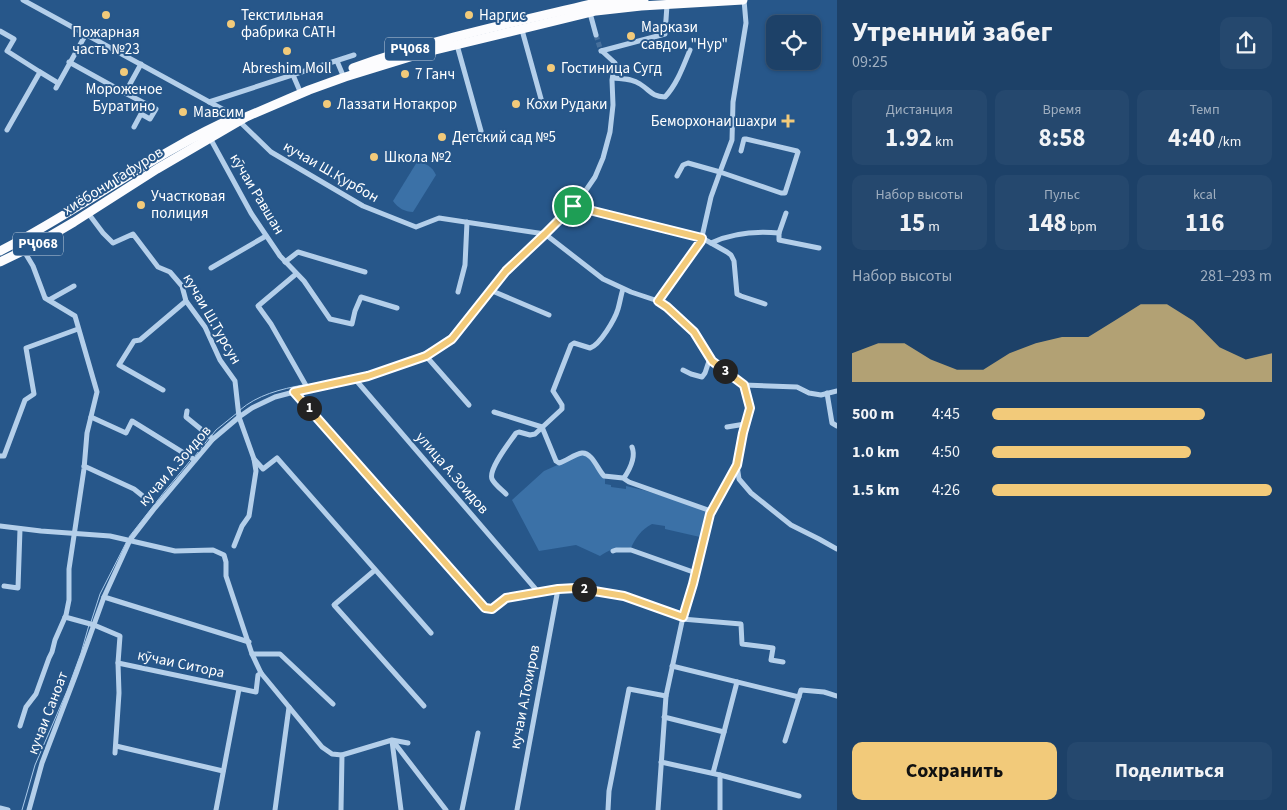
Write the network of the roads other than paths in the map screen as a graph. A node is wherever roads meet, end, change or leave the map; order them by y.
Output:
1 (23, 0) edge
2 (743, 0) edge
3 (642, 2) edge
4 (667, 5) junction
5 (593, 10) junction
6 (522, 30) junction
7 (0, 31) edge
8 (86, 34) junction
9 (596, 35) tunnel mouth
10 (456, 44) junction
11 (690, 50) dead end
12 (354, 55) dead end
13 (337, 61) junction
14 (70, 62) junction
15 (141, 64) junction
16 (40, 72) junction
17 (342, 73) junction
18 (293, 75) junction
19 (613, 78) junction
20 (299, 89) junction
21 (125, 93) junction
22 (210, 102) junction
23 (543, 106) dead end
24 (238, 119) junction
25 (134, 127) dead end
26 (7, 130) dead end
27 (481, 137) dead end
28 (210, 138) junction
29 (741, 151) dead end
30 (720, 172) junction
31 (677, 176) dead end
32 (573, 206) junction
33 (68, 213) junction
34 (88, 213) junction
35 (786, 213) dead end
36 (74, 222) junction
37 (468, 222) junction
38 (780, 233) junction
39 (545, 234) junction
40 (266, 236) junction
41 (702, 238) junction
42 (711, 243) junction
43 (819, 248) dead end
44 (0, 251) edge
45 (24, 251) junction
46 (0, 262) edge
47 (285, 262) junction
48 (211, 268) dead end
49 (365, 272) dead end
50 (296, 274) junction
51 (74, 286) dead end
52 (622, 289) junction
53 (490, 290) junction
54 (458, 292) dead end
55 (47, 299) junction
56 (186, 301) junction
57 (658, 301) junction
58 (765, 304) dead end
59 (397, 308) dead end
60 (549, 315) dead end
61 (78, 329) junction
62 (426, 356) junction
63 (710, 358) junction
64 (683, 370) dead end
65 (355, 380) junction
66 (744, 385) junction
67 (306, 386) junction
68 (163, 390) dead end
69 (837, 391) edge
70 (294, 392) junction
71 (827, 393) junction
72 (469, 405) dead end
73 (187, 411) dead end
74 (494, 412) dead end
75 (239, 414) junction
76 (91, 417) junction
77 (745, 424) junction
78 (727, 426) dead end
79 (837, 426) edge
80 (542, 427) junction
81 (213, 440) junction
82 (632, 447) dead end
83 (0, 456) edge
84 (193, 459) junction
85 (254, 459) junction
86 (737, 465) junction
87 (84, 466) junction
88 (624, 478) junction
89 (506, 494) dead end
90 (144, 497) dead end
91 (711, 511) junction
92 (0, 526) edge
93 (20, 529) junction
94 (74, 534) junction
95 (128, 539) junction
96 (234, 546) dead end
97 (837, 549) edge
98 (613, 551) dead end
99 (375, 570) junction
100 (696, 573) junction
101 (4, 586) dead end
102 (558, 589) junction
103 (539, 592) junction
104 (104, 597) junction
105 (65, 617) junction
106 (682, 618) junction
107 (91, 625) junction
108 (431, 633) dead end
109 (249, 642) junction
110 (252, 654) junction
111 (783, 662) dead end
112 (118, 663) junction
113 (672, 666) junction
114 (261, 673) junction
115 (738, 682) junction
116 (239, 689) junction
117 (666, 696) junction
118 (837, 696) edge
119 (799, 697) junction
120 (333, 704) dead end
121 (424, 706) dead end
122 (289, 707) junction
123 (664, 717) junction
124 (20, 726) dead end
125 (724, 732) junction
126 (478, 733) dead end
127 (392, 740) junction
128 (785, 741) dead end
129 (408, 743) dead end
130 (116, 746) junction
131 (115, 754) dead end
132 (342, 754) junction
133 (661, 762) junction
134 (223, 771) junction
135 (713, 773) junction
136 (720, 775) junction
137 (800, 796) dead end
138 (0, 808) edge
139 (8, 810) edge
140 (29, 810) edge
141 (216, 810) edge
142 (275, 810) edge
143 (342, 810) edge
144 (401, 810) edge
145 (446, 810) edge
146 (462, 810) edge
147 (517, 810) edge
148 (608, 810) edge
149 (658, 810) edge
150 (720, 810) edge

1 - 8 street, кучаи Ш.Қурбон
2 - 4 highway
2 - 30 street
3 - 4 highway
3 - 5 highway
4 - 19 street, кучаи А.Зоидов
5 - 6 highway, РҶ068
5 - 9 street
5 - 17 highway, РҶ068
6 - 10 highway, РҶ068
6 - 23 street
7 - 16 street
8 - 14 street
8 - 15 street, кучаи Ш.Қурбон
10 - 24 highway, РҶ068
10 - 27 street
11 - 19 street
12 - 13 street
13 - 17 street
13 - 18 street
14 - 16 street
14 - 21 street
15 - 21 street
15 - 22 street, кучаи Ш.Қурбон
16 - 26 street
17 - 20 highway, РҶ068
18 - 20 street
18 - 22 street
19 - 32 street, кучаи А.Зоидов
20 - 24 highway, РҶ068
21 - 25 street
22 - 24 street, кучаи Ш.Қурбон
24 - 28 highway, хиёбони Гафуров / РҶ068
24 - 33 highway, РҶ068
24 - 37 street, кучаи Ш.Қурбон
28 - 34 highway, хиёбони Гафуров / РҶ068
28 - 40 street, кӯчаи Равшан
29 - 30 street
30 - 31 street
30 - 41 street
32 - 39 street, кучаи А.Зоидов
32 - 41 street
33 - 36 highway
33 - 44 highway, РҶ068
34 - 36 highway, хиёбони Гафуров / РҶ068
34 - 56 street, кучаи Ш.Турсун
35 - 38 street
36 - 45 highway, хиёбони Гафуров / РҶ068
37 - 39 street, кучаи Ш.Қурбон
37 - 54 street
38 - 42 street
38 - 43 street
39 - 52 street, кучаи Ш.Қурбон
39 - 53 street, кучаи А.Зоидов
40 - 47 street, кӯчаи Равшан
40 - 48 street
41 - 42 street
41 - 57 street
42 - 58 street
45 - 46 highway, хиёбони Гафуров / РҶ068
45 - 55 street
47 - 49 street
47 - 50 street, кӯчаи Равшан
50 - 59 street, кӯчаи Равшан
50 - 67 street
51 - 55 street
52 - 57 street, кучаи Ш.Қурбон
52 - 80 street
53 - 60 street
53 - 62 street, кучаи А.Зоидов
55 - 61 street
56 - 68 street
56 - 75 street, кучаи Ш.Турсун
57 - 63 street, кучаи Ш.Қурбон
61 - 76 street
61 - 83 street
62 - 65 street, кучаи А.Зоидов
62 - 72 street
63 - 64 street
63 - 66 street, кучаи Ш.Қурбон
65 - 67 street, кучаи А.Зоидов
65 - 103 street, улица А.Зоидов
66 - 71 street
66 - 77 street
67 - 70 street, кучаи А.Зоидов
69 - 71 street
70 - 75 street, кучаи А.Зоидов
70 - 103 street
71 - 79 street
73 - 81 street
74 - 80 street
75 - 81 street, кучаи А.Зоидов
75 - 85 street, кучаи Ш.Турсун
76 - 84 street
76 - 87 street
77 - 78 street
77 - 86 street
80 - 88 street
80 - 89 street
81 - 84 street, кучаи А.Зоидов
82 - 88 street
84 - 95 street, кучаи А.Зоидов
85 - 96 street, кучаи Ш.Турсун
85 - 99 street
86 - 91 street
86 - 97 street
87 - 90 street
87 - 94 street
88 - 91 street
91 - 100 street
92 - 93 street
93 - 94 street
93 - 101 street
94 - 95 street
94 - 105 street
95 - 104 street, кучаи А.Зоидов
95 - 109 street
98 - 100 street
99 - 108 street
99 - 121 street
100 - 106 street
102 - 103 street
102 - 106 street
102 - 147 street, кучаи А.Тохиров
104 - 107 street, кучаи А.Зоидов
104 - 109 street
105 - 107 street
105 - 124 street
106 - 111 street
106 - 113 street
107 - 112 street, кӯчаи Ситора
107 - 140 street, кучаи Саноат
109 - 110 street
110 - 114 street
110 - 120 street
112 - 116 street, кӯчаи Ситора
112 - 130 street, кӯчаи Ситора
113 - 115 street
113 - 117 street
114 - 116 street, кӯчаи Ситора
114 - 122 street
115 - 119 street
115 - 125 street
116 - 134 street, кӯчаи Ситора
117 - 123 street
117 - 148 street
118 - 119 street
119 - 128 street
122 - 132 street
122 - 142 street
123 - 125 street
123 - 133 street
125 - 135 street
126 - 146 street
127 - 129 street
127 - 132 street
127 - 144 street
127 - 145 street
130 - 131 street, кӯчаи Ситора
130 - 134 street
132 - 143 street
133 - 135 street
133 - 149 street
134 - 141 street, кӯчаи Ситора
135 - 136 street
136 - 137 street
136 - 150 street
138 - 139 street

